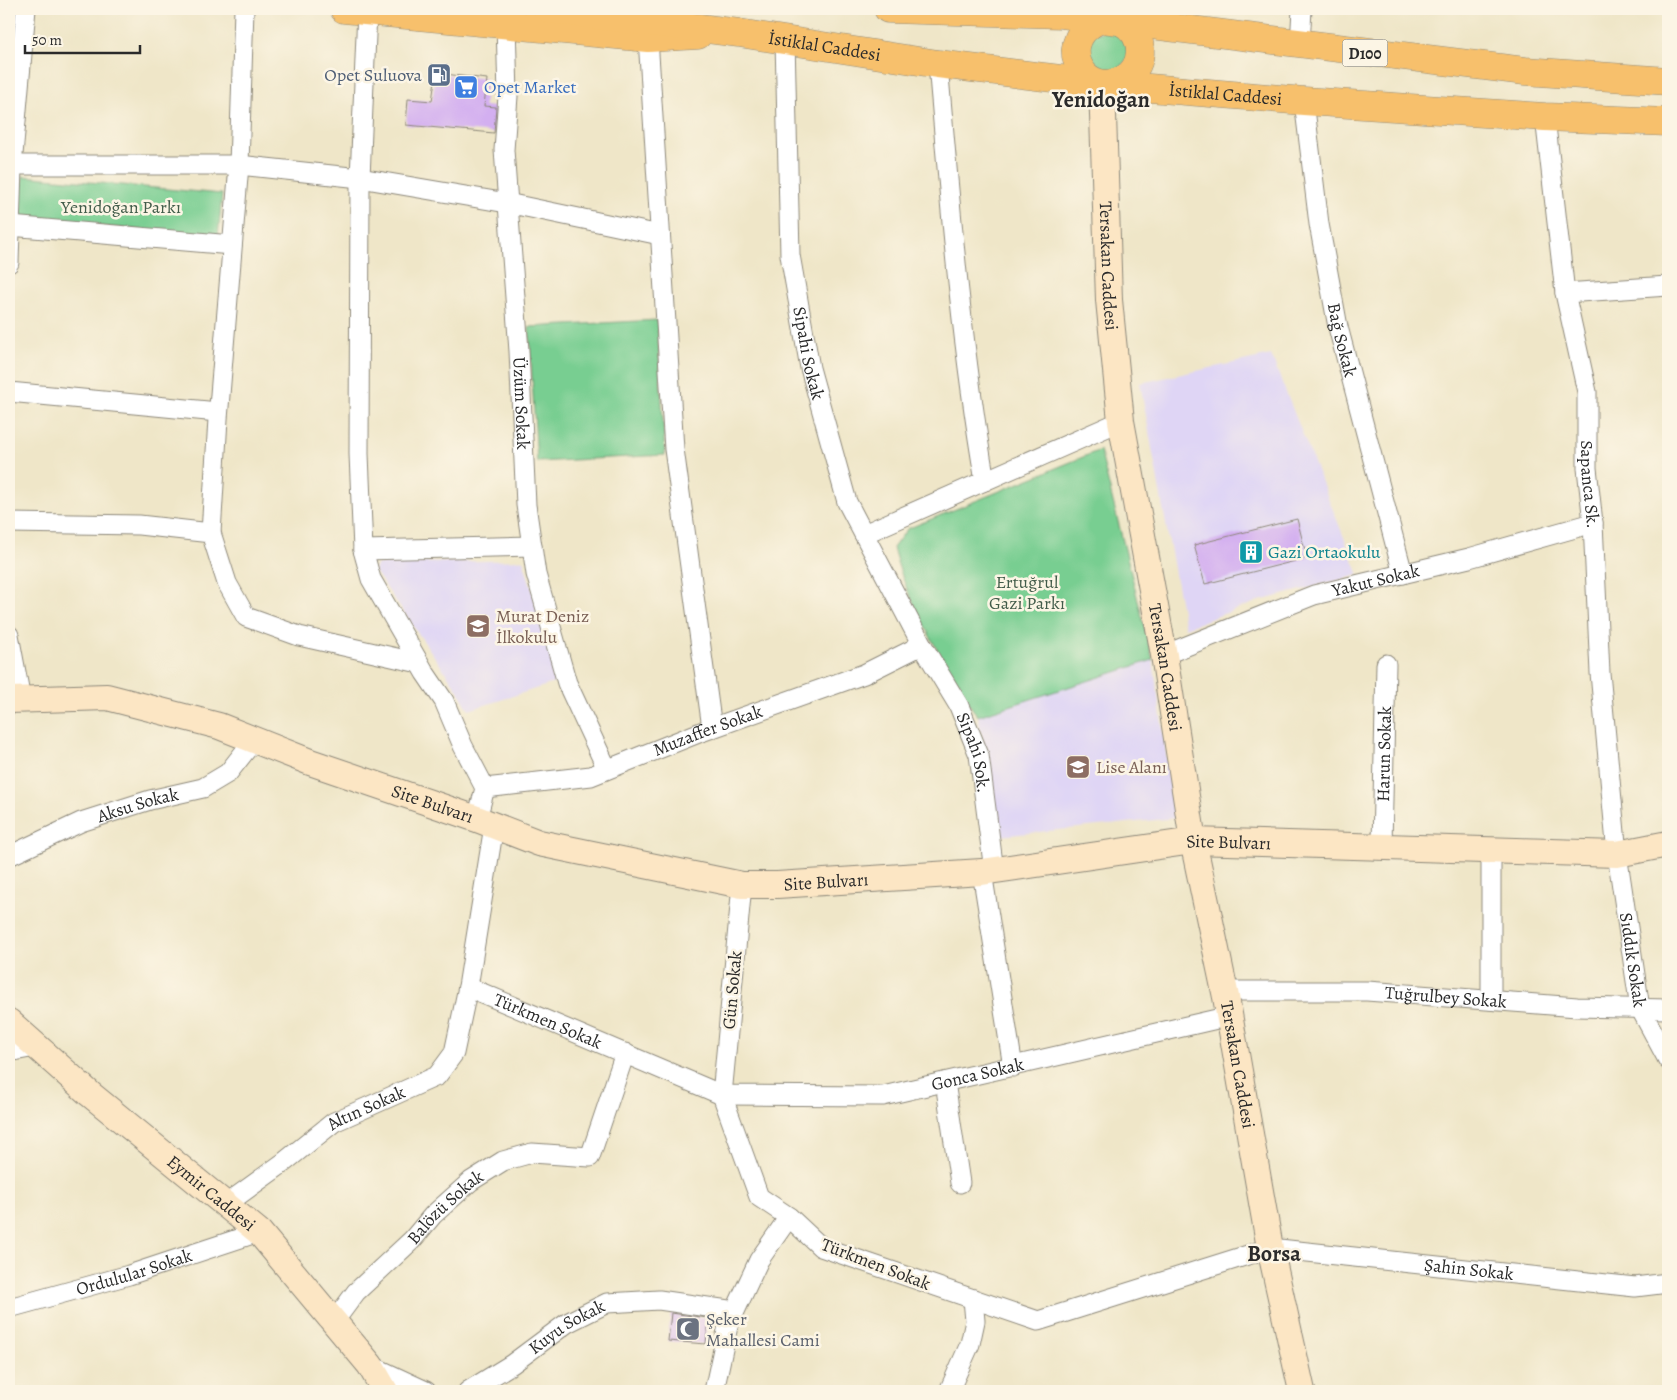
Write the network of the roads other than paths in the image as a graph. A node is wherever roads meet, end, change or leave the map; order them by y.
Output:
1 (26, 9) edge
2 (244, 9) edge
3 (549, 9) edge
4 (888, 9) edge
5 (1302, 9) edge
6 (355, 10) edge
7 (1110, 18) edge
8 (506, 24) junction
9 (739, 32) junction
10 (648, 38) junction
11 (784, 40) junction
12 (1300, 45) junction
13 (938, 64) junction
14 (1668, 81) edge
15 (1102, 84) junction
16 (1304, 101) junction
17 (1545, 118) junction
18 (1668, 122) edge
19 (239, 165) junction
20 (11, 166) edge
21 (360, 178) junction
22 (507, 203) junction
23 (10, 226) junction
24 (660, 235) junction
25 (232, 245) junction
26 (9, 263) edge
27 (1668, 286) edge
28 (1564, 292) junction
29 (9, 392) edge
30 (218, 412) junction
31 (1121, 421) junction
32 (985, 481) junction
33 (9, 523) edge
34 (1593, 523) junction
35 (211, 533) junction
36 (864, 534) junction
37 (532, 546) junction
38 (363, 550) junction
39 (1404, 574) junction
40 (9, 635) edge
41 (922, 645) junction
42 (1164, 655) junction
43 (418, 663) junction
44 (1386, 664) dead end
45 (15, 700) edge
46 (712, 728) junction
47 (254, 740) junction
48 (607, 770) junction
49 (485, 788) junction
50 (486, 822) junction
51 (1193, 841) junction
52 (1668, 844) edge
53 (1382, 845) junction
54 (1491, 849) junction
55 (1617, 854) junction
56 (9, 856) edge
57 (988, 871) junction
58 (742, 885) junction
59 (468, 987) junction
60 (1225, 991) junction
61 (1491, 1000) junction
62 (1640, 1008) junction
63 (1668, 1009) edge
64 (1230, 1016) junction
65 (9, 1022) edge
66 (35, 1047) junction
67 (9, 1052) edge
68 (625, 1053) junction
69 (1668, 1060) edge
70 (1013, 1067) junction
71 (945, 1082) junction
72 (722, 1095) junction
73 (960, 1183) dead end
74 (225, 1205) junction
75 (789, 1217) junction
76 (259, 1232) junction
77 (1270, 1248) junction
78 (1668, 1283) edge
79 (973, 1299) junction
80 (9, 1308) edge
81 (735, 1311) junction
82 (333, 1323) junction
83 (370, 1366) junction
84 (385, 1391) edge
85 (426, 1391) edge
86 (468, 1391) edge
87 (714, 1391) edge
88 (949, 1391) edge
89 (1302, 1391) edge

1 - 20 street
2 - 19 street
3 - 9 main road, İstiklal Caddesi
4 - 7 main road, D100
5 - 12 street
6 - 8 main road
6 - 21 street
7 - 12 main road, D100
7 - 15 main road
7 - 15 main road
8 - 10 main road
8 - 22 street, Üzüm Sokak
9 - 10 main road
9 - 11 main road, İstiklal Caddesi
10 - 24 street
11 - 13 main road, İstiklal Caddesi
11 - 36 street, Sipahi Sokak
12 - 14 main road, D100
13 - 15 main road, İstiklal Caddesi
13 - 32 street
15 - 16 main road, İstiklal Caddesi
15 - 31 street, Tersakan Caddesi
16 - 17 main road, İstiklal Caddesi
16 - 39 street, Bağ Sokak
17 - 18 main road, İstiklal Caddesi
17 - 28 street, Sapanca Sk.
19 - 20 street
19 - 21 street
19 - 25 street
20 - 23 street
21 - 22 street
21 - 38 street
22 - 24 street
22 - 37 street, Üzüm Sokak
23 - 25 street
23 - 26 street
24 - 46 street
25 - 30 street
27 - 28 street
28 - 34 street, Sapanca Sk.
29 - 30 street
30 - 35 street
31 - 32 street
31 - 42 street, Tersakan Caddesi
32 - 36 street
33 - 35 street
34 - 39 street, Yakut Sokak
34 - 55 street, Sapanca Sk.
35 - 43 street
36 - 41 street, Sipahi Sokak
37 - 38 street
37 - 48 street, Üzüm Sokak
38 - 43 street
39 - 42 street, Yakut Sokak
40 - 45 street
41 - 46 street, Muzaffer Sokak
41 - 57 street, Sipahi Sok.
42 - 51 street, Tersakan Caddesi
43 - 49 street
44 - 53 street, Harun Sokak
45 - 47 street, Site Bulvarı
46 - 48 street, Muzaffer Sokak
47 - 50 street, Site Bulvarı
47 - 56 street, Aksu Sokak
48 - 49 street, Muzaffer Sokak
49 - 50 street
50 - 58 street, Site Bulvarı
50 - 59 street
51 - 53 street, Site Bulvarı
51 - 57 street, Site Bulvarı
51 - 60 street, Tersakan Caddesi
52 - 55 street, Site Bulvarı
53 - 54 street, Site Bulvarı
54 - 55 street, Site Bulvarı
54 - 61 street
55 - 62 street, Sıddık Sokak
57 - 58 street, Site Bulvarı
57 - 70 street, Sipahi Sok.
58 - 72 street, Gün Sokak
59 - 68 street, Türkmen Sokak
59 - 74 street, Altın Sokak
60 - 61 street, Tuğrulbey Sokak
60 - 64 street, Tersakan Caddesi
61 - 62 street, Tuğrulbey Sokak
62 - 63 street, Tuğrulbey Sokak
62 - 69 street, Sıddık Sokak
64 - 70 street, Gonca Sokak
64 - 77 street, Tersakan Caddesi
65 - 66 street, Eymir Caddesi
66 - 67 street
66 - 74 street, Eymir Caddesi
68 - 72 street, Türkmen Sokak
68 - 82 street, Balözü Sokak
70 - 71 street, Gonca Sokak
71 - 72 street, Gonca Sokak
71 - 73 street
72 - 75 street, Türkmen Sokak
74 - 76 street, Eymir Caddesi
75 - 79 street, Türkmen Sokak
75 - 81 street
76 - 80 street, Ordulular Sokak
76 - 82 street, Eymir Caddesi
77 - 78 street, Şahin Sokak
77 - 79 street, Türkmen Sokak
77 - 89 street, Tersakan Caddesi
79 - 88 street
81 - 86 street, Kuyu Sokak
81 - 87 street
82 - 83 street, Eymir Caddesi
83 - 84 street, Eymir Caddesi
83 - 85 street

